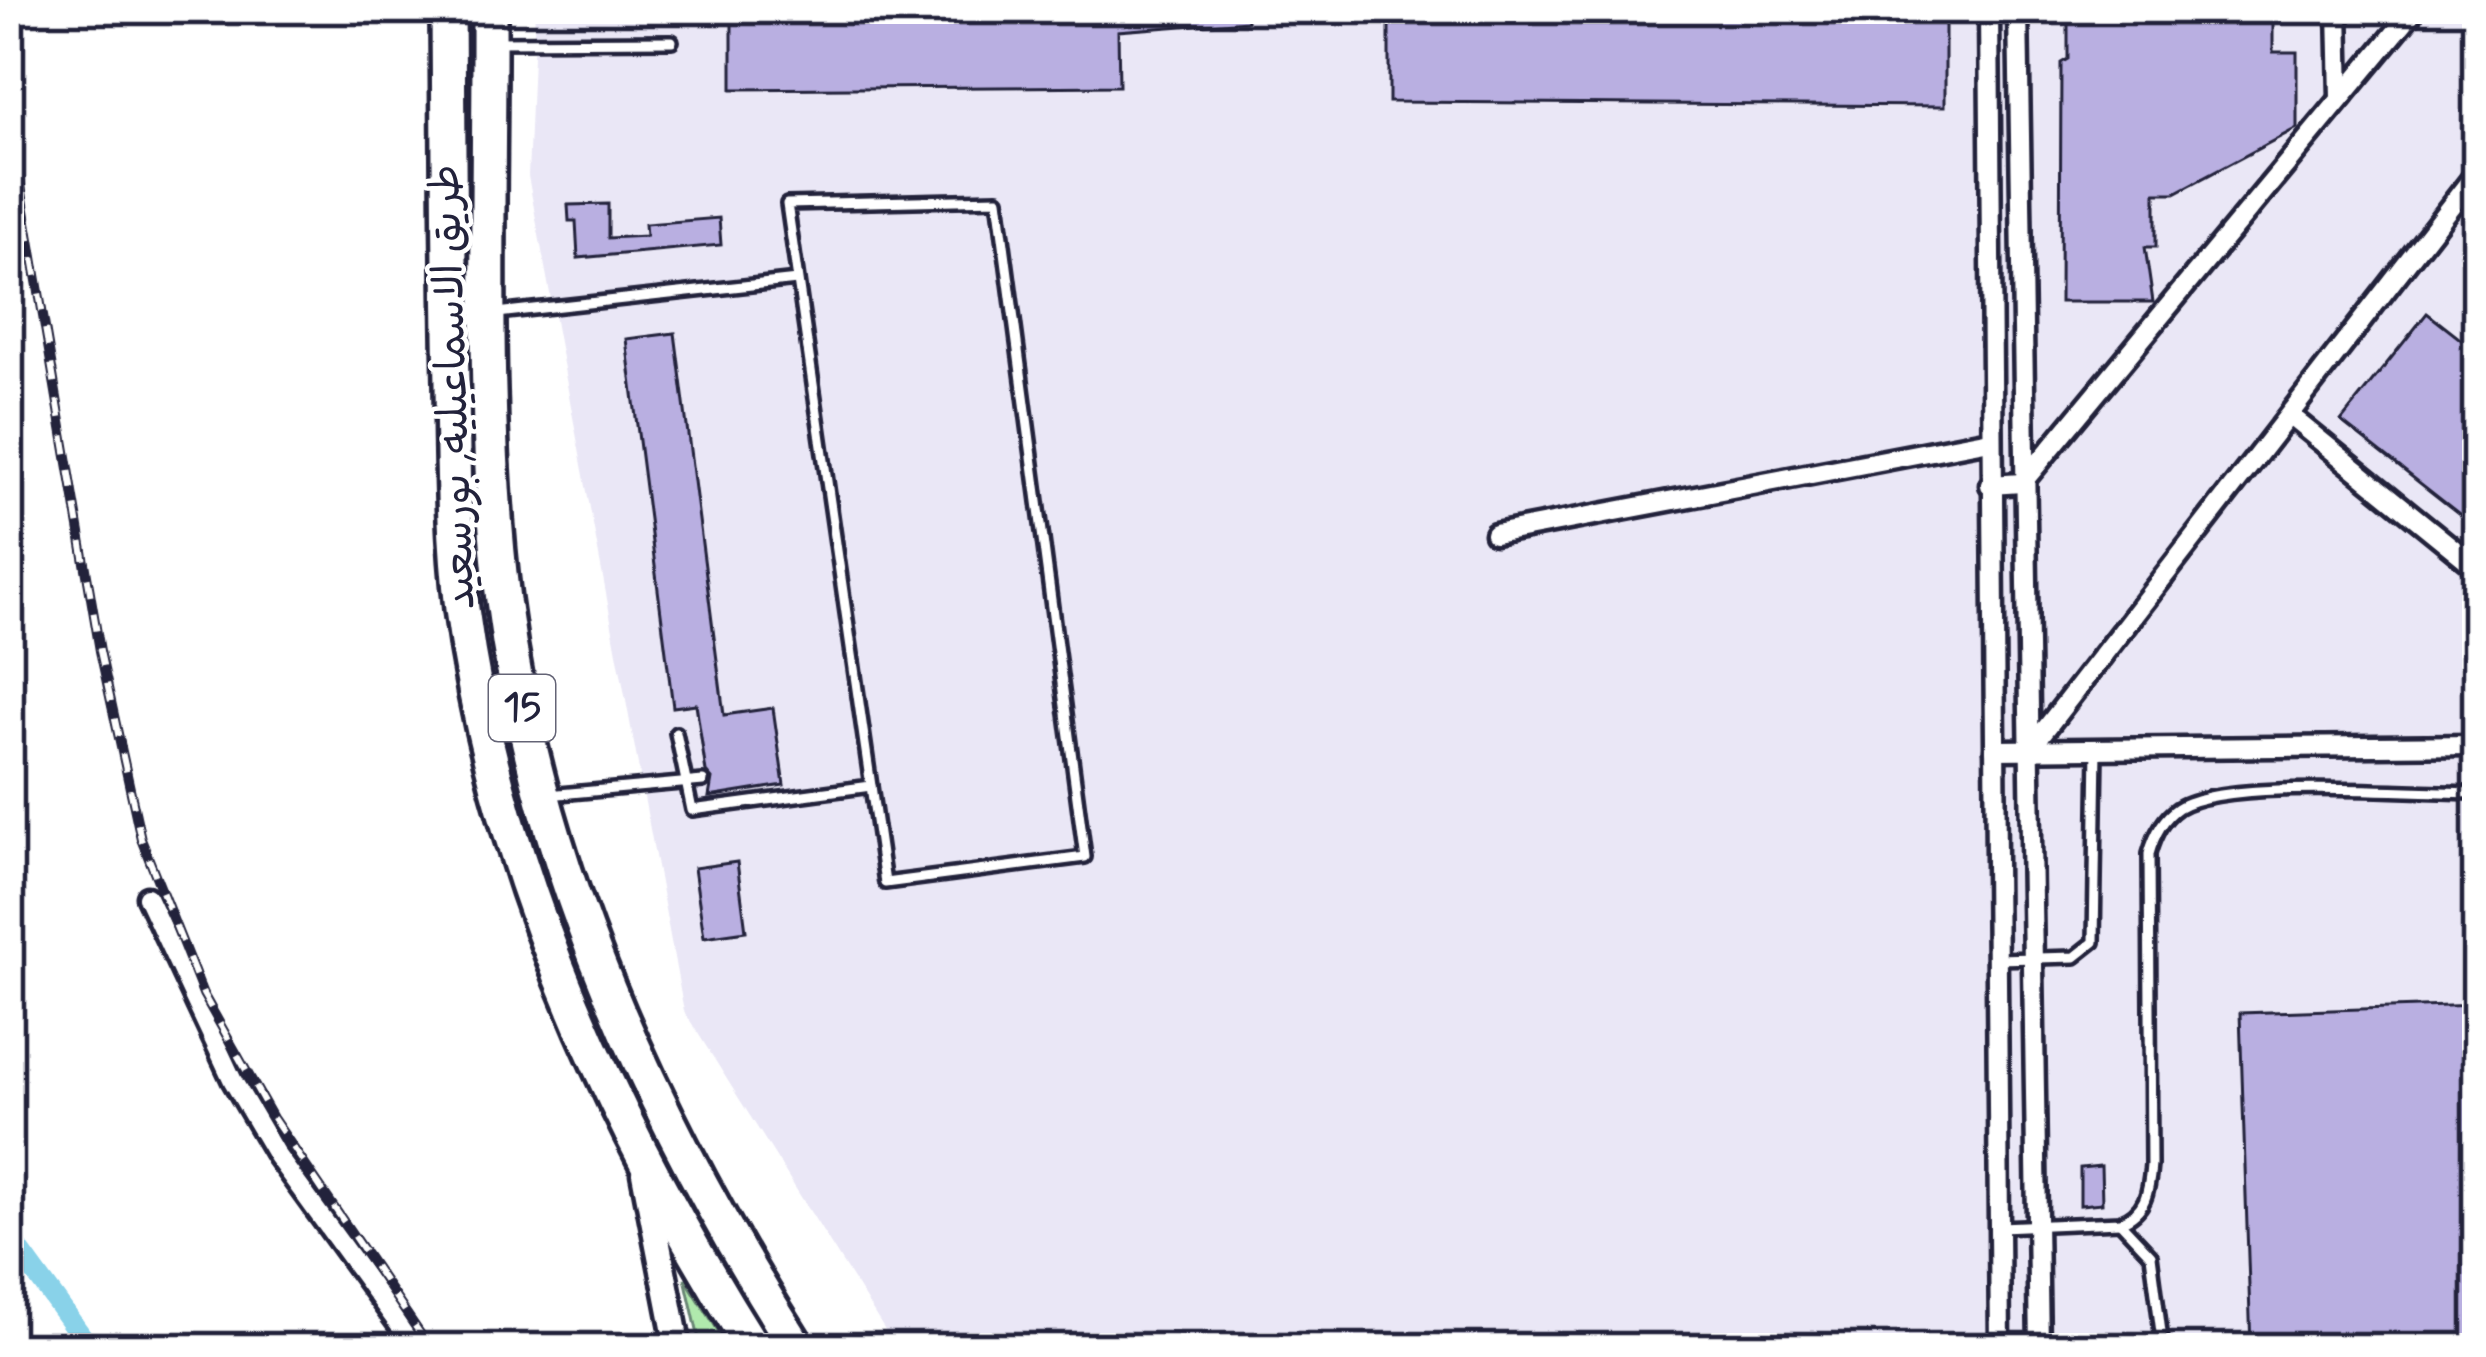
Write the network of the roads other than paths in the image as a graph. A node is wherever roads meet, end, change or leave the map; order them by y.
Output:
1 (448, 9) edge
2 (1989, 9) edge
3 (2018, 9) edge
4 (2338, 9) edge
5 (2415, 9) edge
6 (489, 26) edge
7 (672, 41) dead end
8 (2339, 98) junction
9 (2476, 176) edge
10 (451, 277) junction
11 (491, 277) junction
12 (796, 280) junction
13 (492, 313) junction
14 (451, 359) junction
15 (492, 360) junction
16 (2290, 416) junction
17 (1990, 440) junction
18 (2022, 483) junction
19 (1990, 485) junction
20 (1495, 534) dead end
21 (2477, 568) edge
22 (676, 733) dead end
23 (2477, 745) edge
24 (2097, 748) junction
25 (2030, 749) junction
26 (1995, 750) junction
27 (703, 781) dead end
28 (686, 783) junction
29 (871, 786) junction
30 (2477, 793) edge
31 (543, 795) junction
32 (147, 897) dead end
33 (2033, 958) junction
34 (1996, 959) junction
35 (641, 1159) junction
36 (2120, 1222) junction
37 (2038, 1226) junction
38 (2000, 1227) junction
39 (416, 1348) edge
40 (678, 1348) edge
41 (753, 1348) edge
42 (797, 1348) edge
43 (2000, 1348) edge
44 (2039, 1348) edge
45 (2163, 1348) edge

1 - 10 highway, طريق الاسماعيليه, بورسعيد / 15
2 - 17 street
3 - 18 street
4 - 8 street
5 - 8 street
6 - 7 lane
6 - 11 highway, طريق الاسماعيليه, بورسعيد / 15
8 - 18 street
9 - 16 street
10 - 11 highway
10 - 14 highway, طريق الاسماعيليه, بورسعيد / 15
11 - 13 highway, طريق الاسماعيليه, بورسعيد / 15
12 - 13 lane
12 - 29 lane
12 - 29 lane
13 - 15 highway, طريق الاسماعيليه, بورسعيد / 15
14 - 15 highway
14 - 35 highway, طريق الاسماعيليه, بورسعيد / 15
15 - 31 highway, طريق الاسماعيليه, بورسعيد / 15
16 - 21 street
16 - 25 street
17 - 19 street
17 - 20 street
18 - 19 street
18 - 25 street
19 - 26 street
22 - 28 lane
23 - 24 street
24 - 25 street
24 - 33 lane
25 - 26 street
25 - 33 street
26 - 34 street
27 - 28 lane
28 - 29 lane
28 - 31 lane
30 - 36 lane
31 - 42 highway, طريق الاسماعيليه, بورسعيد / 15
32 - 39 street
33 - 34 lane
33 - 37 street
34 - 38 street
35 - 40 main road
35 - 41 highway, طريق الاسماعيليه, بورسعيد / 15
36 - 37 lane
36 - 45 lane
37 - 38 lane
37 - 44 street
38 - 43 street

